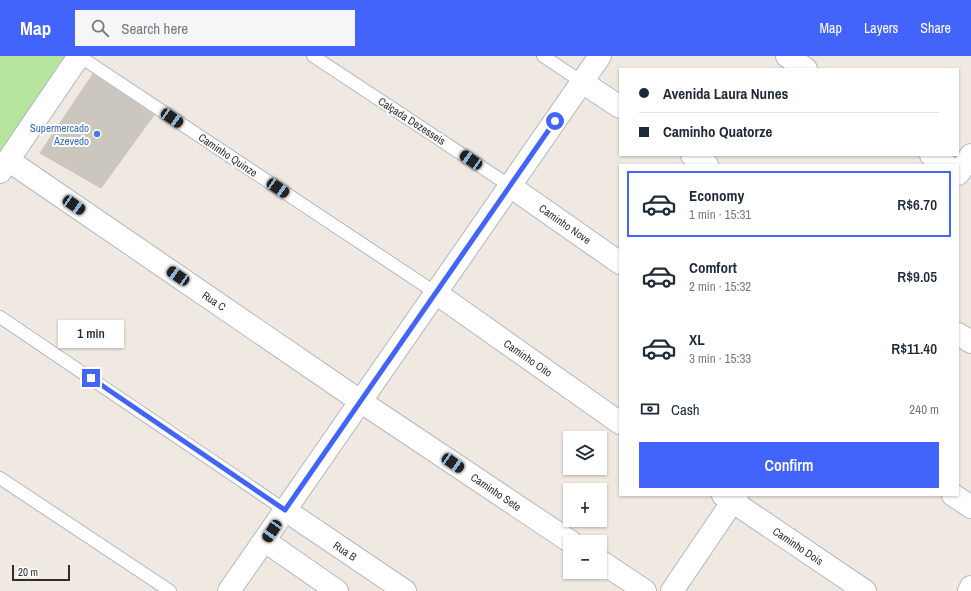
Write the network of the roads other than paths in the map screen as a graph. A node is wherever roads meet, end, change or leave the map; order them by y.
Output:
1 (79, 56) edge
2 (313, 56) edge
3 (543, 56) edge
4 (600, 56) edge
5 (787, 56) edge
6 (805, 68) edge
7 (582, 82) junction
8 (619, 106) edge
9 (971, 155) edge
10 (694, 156) edge
11 (932, 156) edge
12 (706, 164) edge
13 (944, 164) edge
14 (4, 166) edge
15 (959, 173) edge
16 (959, 175) edge
17 (971, 182) edge
18 (510, 186) junction
19 (619, 262) edge
20 (436, 293) junction
21 (0, 317) edge
22 (959, 335) edge
23 (971, 342) edge
24 (360, 401) junction
25 (619, 422) edge
26 (0, 478) edge
27 (954, 496) edge
28 (730, 497) edge
29 (971, 507) edge
30 (285, 510) junction
31 (563, 537) edge
32 (265, 541) junction
33 (607, 566) edge
34 (971, 587) edge
35 (170, 591) edge
36 (230, 591) edge
37 (337, 591) edge
38 (405, 591) edge
39 (645, 591) edge
40 (672, 591) edge
41 (865, 591) edge
42 (968, 591) edge

1 - 14 street
1 - 20 lane, Caminho Quinze
2 - 18 lane, Calçada Dezesseis
3 - 7 lane
4 - 7 street
5 - 6 street
7 - 8 street
7 - 18 street
9 - 15 street
10 - 12 street
11 - 13 street
14 - 24 street, Rua C
16 - 17 street
18 - 19 street, Caminho Nove
18 - 20 street
20 - 24 street
20 - 25 street, Caminho Oito
21 - 30 lane
22 - 23 street
24 - 30 street
24 - 31 street, Caminho Sete
26 - 35 lane
27 - 29 street
28 - 40 street
28 - 41 street, Caminho Dois
30 - 32 street
30 - 38 street, Rua B
32 - 36 street
32 - 37 street
33 - 39 street
34 - 42 street

